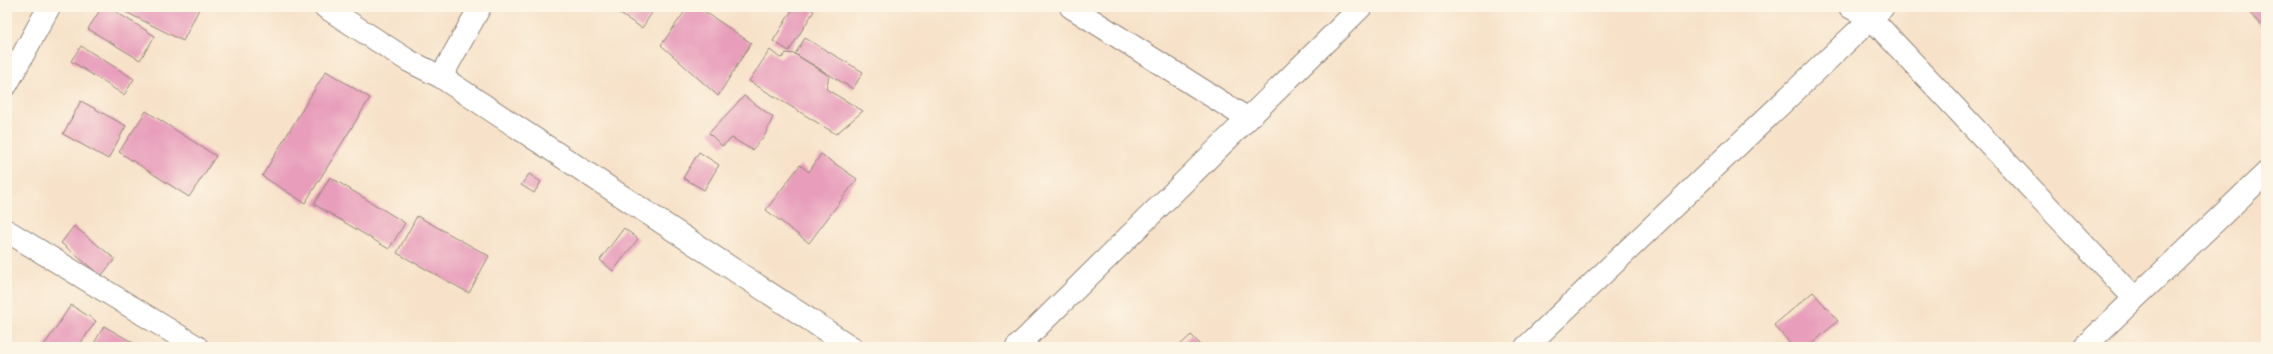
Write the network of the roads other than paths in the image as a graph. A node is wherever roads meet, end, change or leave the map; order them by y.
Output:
1 (49, 7) edge
2 (325, 7) edge
3 (480, 7) edge
4 (1071, 7) edge
5 (1361, 7) edge
6 (1850, 7) edge
7 (1877, 13) edge
8 (441, 77) junction
9 (7, 84) edge
10 (1248, 119) junction
11 (2266, 173) edge
12 (7, 231) edge
13 (2134, 298) junction
14 (197, 347) edge
15 (851, 347) edge
16 (1017, 347) edge
17 (1526, 347) edge
18 (2084, 347) edge

1 - 9 street
2 - 8 street
3 - 8 street
4 - 10 street
5 - 10 street
6 - 7 street
7 - 13 street
7 - 17 street
8 - 15 street
10 - 16 street
11 - 13 street
12 - 14 street
13 - 18 street

